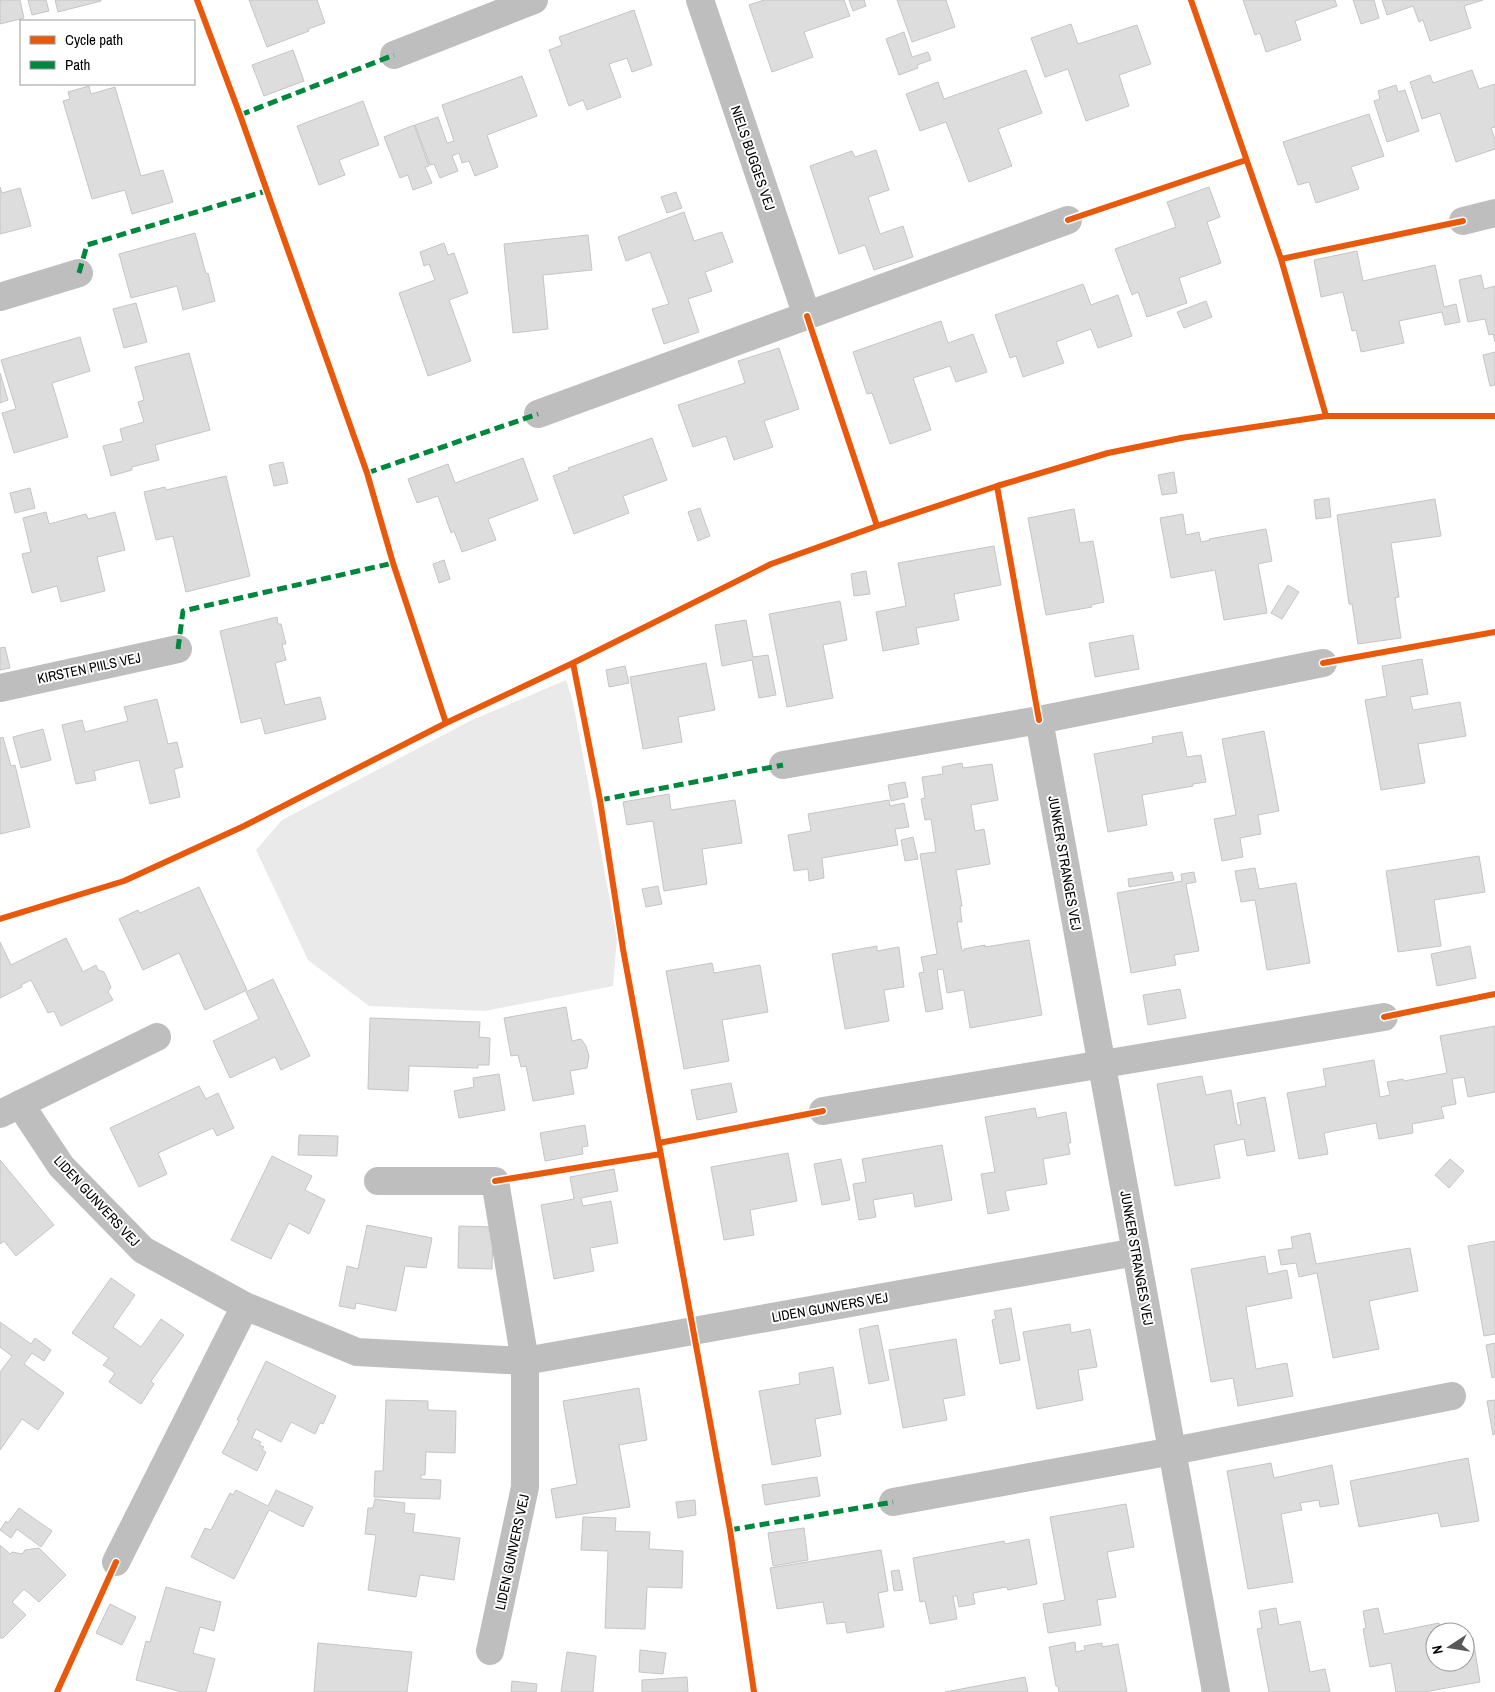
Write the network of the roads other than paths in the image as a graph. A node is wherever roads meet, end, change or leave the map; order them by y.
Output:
1 (534, 0) edge
2 (700, 0) edge
3 (394, 55) dead end
4 (1495, 213) edge
5 (1068, 220) dead end
6 (1463, 221) dead end
7 (79, 274) dead end
8 (0, 297) edge
9 (807, 316) junction
10 (538, 414) dead end
11 (178, 649) dead end
12 (1323, 663) dead end
13 (0, 688) edge
14 (1039, 720) junction
15 (783, 765) dead end
16 (1384, 1016) dead end
17 (157, 1037) dead end
18 (1102, 1064) junction
19 (10, 1109) edge
20 (824, 1111) dead end
21 (378, 1182) dead end
22 (1136, 1252) junction
23 (245, 1306) junction
24 (525, 1361) junction
25 (1452, 1396) dead end
26 (1172, 1451) junction
27 (894, 1502) dead end
28 (116, 1562) dead end
29 (490, 1651) dead end
30 (1216, 1692) edge

1 - 3 street
2 - 9 street, NIELS BUGGES VEJ
4 - 6 street
5 - 9 street
7 - 8 street
9 - 10 street
11 - 13 street, KIRSTEN PIILS VEJ
12 - 14 street
14 - 15 street
14 - 18 street, JUNKER STRANGES VEJ
16 - 18 street
17 - 19 street, LIDEN GUNVERS VEJ
18 - 20 street
18 - 22 street, JUNKER STRANGES VEJ
19 - 23 street, LIDEN GUNVERS VEJ
21 - 24 street, LIDEN GUNVERS VEJ
22 - 24 street, LIDEN GUNVERS VEJ
22 - 26 street, JUNKER STRANGES VEJ
23 - 24 street, LIDEN GUNVERS VEJ
23 - 28 street
24 - 29 street, LIDEN GUNVERS VEJ
25 - 26 street
26 - 27 street
26 - 30 street, JUNKER STRANGES VEJ

